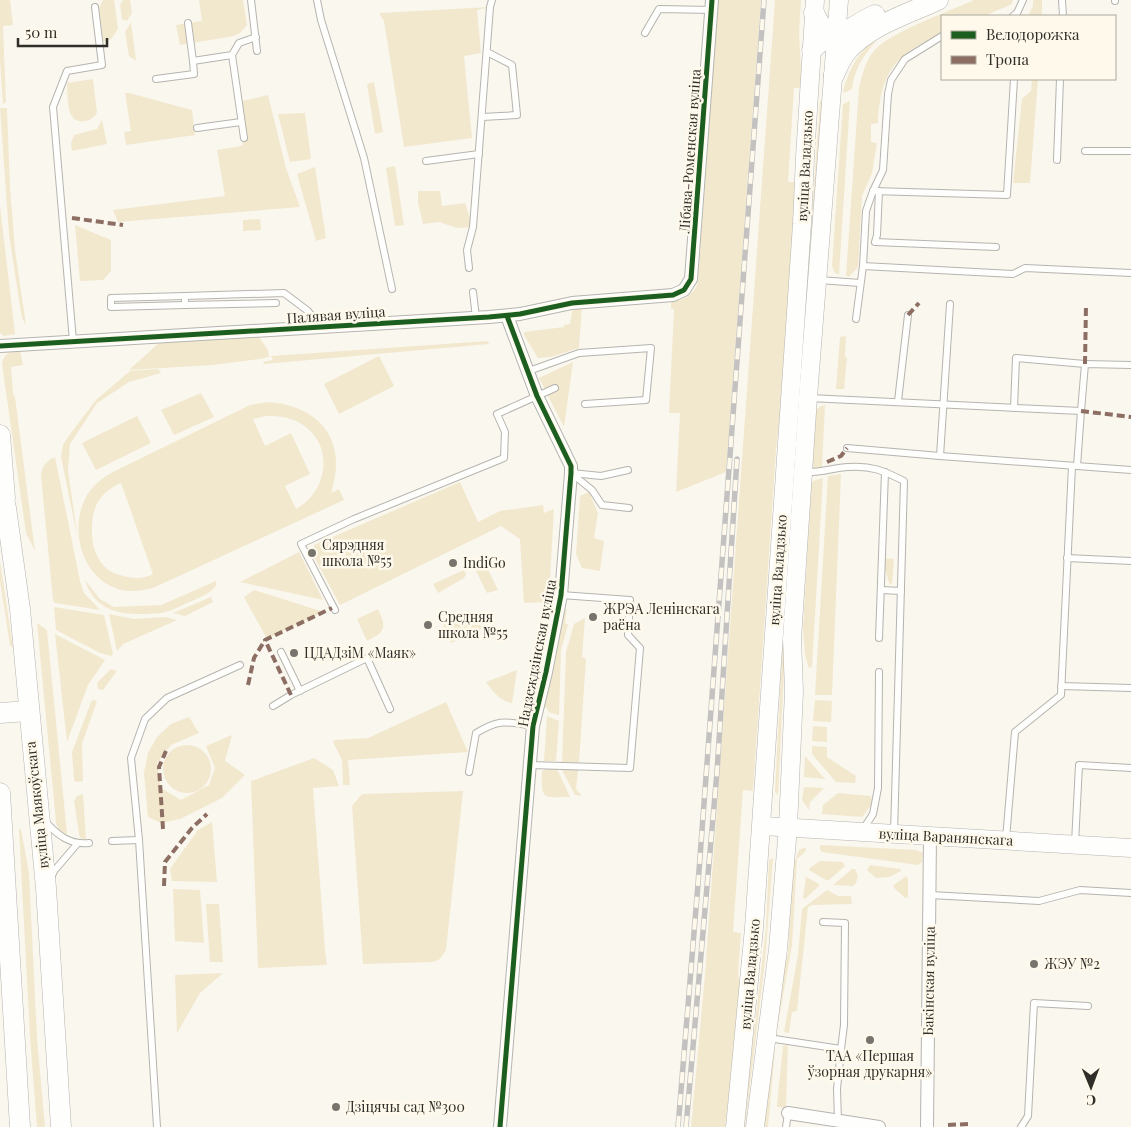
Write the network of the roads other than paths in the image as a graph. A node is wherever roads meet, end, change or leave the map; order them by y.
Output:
1 (251, 0) edge
2 (317, 0) edge
3 (492, 0) edge
4 (839, 0) edge
5 (906, 0) edge
6 (938, 0) edge
7 (1023, 0) edge
8 (1062, 0) edge
9 (712, 5) edge
10 (96, 6) dead end
11 (815, 6) edge
12 (1016, 15) edge
13 (1062, 15) edge
14 (188, 23) dead end
15 (645, 33) dead end
16 (836, 34) junction
17 (866, 34) junction
18 (256, 37) junction
19 (941, 37) edge
20 (812, 50) junction
21 (257, 51) dead end
22 (487, 52) junction
23 (232, 56) junction
24 (193, 61) junction
25 (834, 75) junction
26 (156, 79) dead end
27 (1014, 80) edge
28 (1060, 80) edge
29 (482, 117) junction
30 (241, 122) junction
31 (197, 128) dead end
32 (244, 138) dead end
33 (1086, 151) dead end
34 (1131, 151) edge
35 (479, 154) junction
36 (1057, 160) dead end
37 (426, 161) dead end
38 (876, 191) junction
39 (996, 247) dead end
40 (863, 266) junction
41 (469, 268) dead end
42 (1131, 273) edge
43 (817, 280) junction
44 (860, 283) junction
45 (392, 289) dead end
46 (473, 292) dead end
47 (673, 295) joint
48 (185, 296) junction
49 (276, 303) dead end
50 (950, 304) dead end
51 (185, 305) junction
52 (506, 316) junction
53 (908, 316) dead end
54 (476, 318) junction
55 (856, 319) dead end
56 (320, 327) junction
57 (73, 341) junction
58 (0, 346) edge
59 (1085, 364) junction
60 (1131, 365) edge
61 (526, 372) junction
62 (555, 388) dead end
63 (537, 396) junction
64 (808, 398) junction
65 (898, 402) junction
66 (585, 404) dead end
67 (944, 404) junction
68 (1014, 408) junction
69 (1081, 411) junction
70 (0, 435) edge
71 (847, 448) dead end
72 (940, 456) junction
73 (1074, 466) junction
74 (628, 470) dead end
75 (1131, 470) edge
76 (803, 472) junction
77 (885, 472) junction
78 (571, 473) junction
79 (0, 485) edge
80 (6, 508) junction
81 (628, 508) dead end
82 (1067, 558) junction
83 (1131, 561) edge
84 (881, 590) junction
85 (901, 591) junction
86 (561, 595) junction
87 (335, 610) dead end
88 (879, 638) dead end
89 (281, 652) dead end
90 (240, 665) dead end
91 (879, 672) dead end
92 (1061, 686) junction
93 (1131, 688) edge
94 (300, 691) junction
95 (273, 706) dead end
96 (390, 710) dead end
97 (28, 711) junction
98 (0, 712) edge
99 (533, 726) junction
100 (530, 765) junction
101 (1131, 768) edge
102 (469, 772) dead end
103 (0, 793) edge
104 (38, 812) junction
105 (762, 826) junction
106 (788, 827) junction
107 (862, 832) junction
108 (894, 834) junction
109 (930, 836) junction
110 (139, 840) junction
111 (1006, 840) junction
112 (112, 841) dead end
113 (89, 843) dead end
114 (77, 844) junction
115 (1075, 844) junction
116 (1131, 848) edge
117 (46, 888) junction
118 (1131, 893) edge
119 (930, 895) junction
120 (823, 922) dead end
121 (4, 941) edge
122 (1088, 1006) dead end
123 (765, 1038) junction
124 (841, 1049) junction
125 (788, 1113) joint
126 (838, 1121) junction
127 (20, 1127) edge
128 (61, 1127) edge
129 (157, 1127) edge
130 (500, 1127) edge
131 (735, 1127) edge
132 (755, 1127) edge
133 (786, 1127) edge
134 (879, 1127) edge
135 (927, 1127) edge
136 (1021, 1127) edge

1 - 18 lane
2 - 45 lane
3 - 22 lane
4 - 16 main road, вуліца Валадзько
5 - 16 main road
6 - 17 main road
7 - 12 lane
8 - 13 lane
9 - 15 lane
9 - 47 street, Лібава-Роменская вуліца
10 - 57 lane
11 - 16 main road
11 - 20 main road, вуліца Валадзько
14 - 24 lane
16 - 17 main road
16 - 20 main road
16 - 25 main road, вуліца Валадзько
17 - 25 main road
18 - 21 lane
18 - 23 lane
19 - 38 lane
20 - 105 main road, вуліца Валадзько
22 - 29 lane
22 - 29 lane
23 - 24 lane
23 - 30 lane
24 - 26 lane
25 - 43 main road, вуліца Валадзько
27 - 38 lane
28 - 36 lane
29 - 35 lane
30 - 31 lane
30 - 32 lane
33 - 34 lane
35 - 37 lane
35 - 41 lane
38 - 39 lane
38 - 40 lane
40 - 42 lane
40 - 44 lane
43 - 44 lane
43 - 64 main road, вуліца Валадзько
44 - 55 lane
46 - 54 lane
47 - 52 street, Палявая вуліца
48 - 51 lane
48 - 51 lane
48 - 56 lane
49 - 51 lane
50 - 67 lane
52 - 54 street, Палявая вуліца
52 - 61 street, Надзеждзінская вуліца
53 - 65 lane
54 - 56 street, Палявая вуліца
56 - 57 street, Палявая вуліца
57 - 58 street, Палявая вуліца
59 - 60 lane
59 - 68 lane
59 - 69 lane
61 - 63 street, Надзеждзінская вуліца
61 - 66 lane
62 - 63 lane
63 - 78 street, Надзеждзінская вуліца
63 - 87 lane
64 - 65 lane
64 - 76 main road, вуліца Валадзько
65 - 67 lane
67 - 68 lane
67 - 72 lane
68 - 69 lane
69 - 73 lane
70 - 80 main road
71 - 72 lane
72 - 73 lane
73 - 75 lane
73 - 82 lane
74 - 78 lane
76 - 77 lane
76 - 106 main road, вуліца Валадзько
77 - 84 lane
77 - 85 lane
78 - 81 lane
78 - 86 street, Надзеждзінская вуліца
79 - 80 main road, вуліца Маякоўскага
80 - 97 main road, вуліца Маякоўскага
82 - 83 lane
82 - 92 lane
84 - 85 lane
84 - 88 lane
85 - 108 lane
86 - 99 street, Надзеждзінская вуліца
86 - 100 lane
89 - 94 lane
90 - 110 lane
91 - 107 lane
92 - 93 lane
92 - 111 lane
94 - 95 lane
94 - 96 lane
97 - 98 main road
97 - 104 main road, вуліца Маякоўскага
99 - 100 street, Надзеждзінская вуліца
99 - 102 lane
100 - 130 street, Надзеждзінская вуліца
101 - 115 lane
103 - 121 main road
104 - 114 lane
104 - 117 main road, вуліца Маякоўскага
105 - 106 main road, вуліца Варанянскага
105 - 131 main road, вуліца Валадзько
106 - 107 main road, вуліца Варанянскага
106 - 123 main road, вуліца Валадзько
107 - 108 main road, вуліца Варанянскага
108 - 109 main road, вуліца Варанянскага
109 - 111 main road, вуліца Варанянскага
109 - 119 street, Бакінская вуліца
110 - 112 lane
110 - 129 lane
111 - 115 main road, вуліца Варанянскага
113 - 114 lane
114 - 117 lane
115 - 116 main road, вуліца Варанянскага
117 - 128 main road, вуліца Маякоўскага
118 - 119 lane
119 - 135 street, Бакінская вуліца
120 - 124 lane
121 - 127 main road
122 - 136 lane
123 - 124 lane
123 - 132 main road, вуліца Валадзько
124 - 126 lane
125 - 126 street
125 - 133 lane
126 - 134 street

